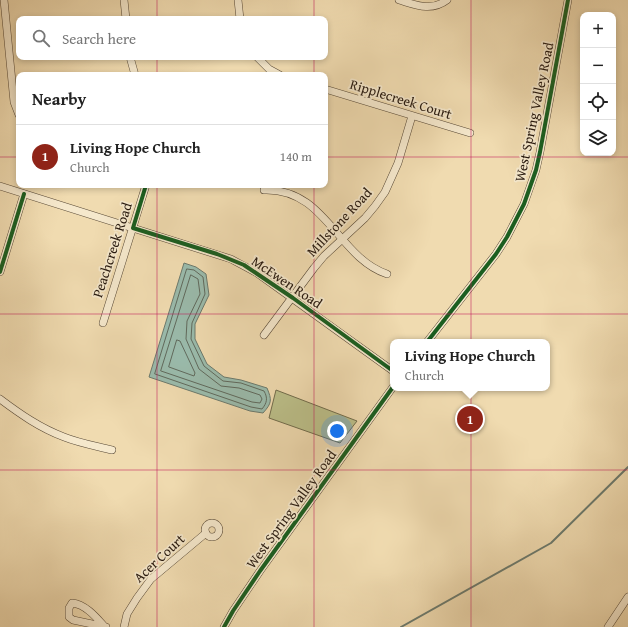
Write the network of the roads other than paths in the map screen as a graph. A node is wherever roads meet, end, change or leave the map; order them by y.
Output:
1 (4, 0) edge
2 (124, 0) edge
3 (238, 0) edge
4 (398, 0) edge
5 (447, 0) edge
6 (568, 0) edge
7 (126, 16) edge
8 (240, 16) edge
9 (131, 60) edge
10 (260, 60) edge
11 (133, 72) edge
12 (274, 72) edge
13 (328, 90) edge
14 (16, 107) edge
15 (412, 116) junction
16 (470, 133) dead end
17 (0, 186) edge
18 (145, 188) edge
19 (264, 190) dead end
20 (24, 194) junction
21 (133, 228) junction
22 (343, 239) junction
23 (0, 272) edge
24 (386, 274) dead end
25 (293, 298) junction
26 (103, 323) dead end
27 (264, 336) dead end
28 (429, 339) edge
29 (390, 369) edge
30 (391, 391) edge
31 (0, 399) edge
32 (112, 450) dead end
33 (206, 533) dead end
34 (628, 597) edge
35 (105, 627) edge
36 (124, 627) edge
37 (224, 627) edge
38 (608, 627) edge

1 - 14 street
2 - 7 street
3 - 8 street
4 - 5 street
6 - 28 street, West Spring Valley Road
9 - 11 street
10 - 12 street
13 - 15 street, Ripplecreek Court
15 - 16 street, Ripplecreek Court
15 - 22 street, Millstone Road
17 - 20 street, McEwen Road
18 - 21 street, Peachcreek Road
19 - 22 street
20 - 21 street, McEwen Road
20 - 23 street
21 - 25 street, McEwen Road
21 - 26 street, Peachcreek Road
22 - 24 street
22 - 25 street, Millstone Road
25 - 27 street, Millstone Road
25 - 29 street, McEwen Road
30 - 37 street, West Spring Valley Road
31 - 32 street
33 - 36 street, Acer Court
34 - 38 street
35 - 35 street

